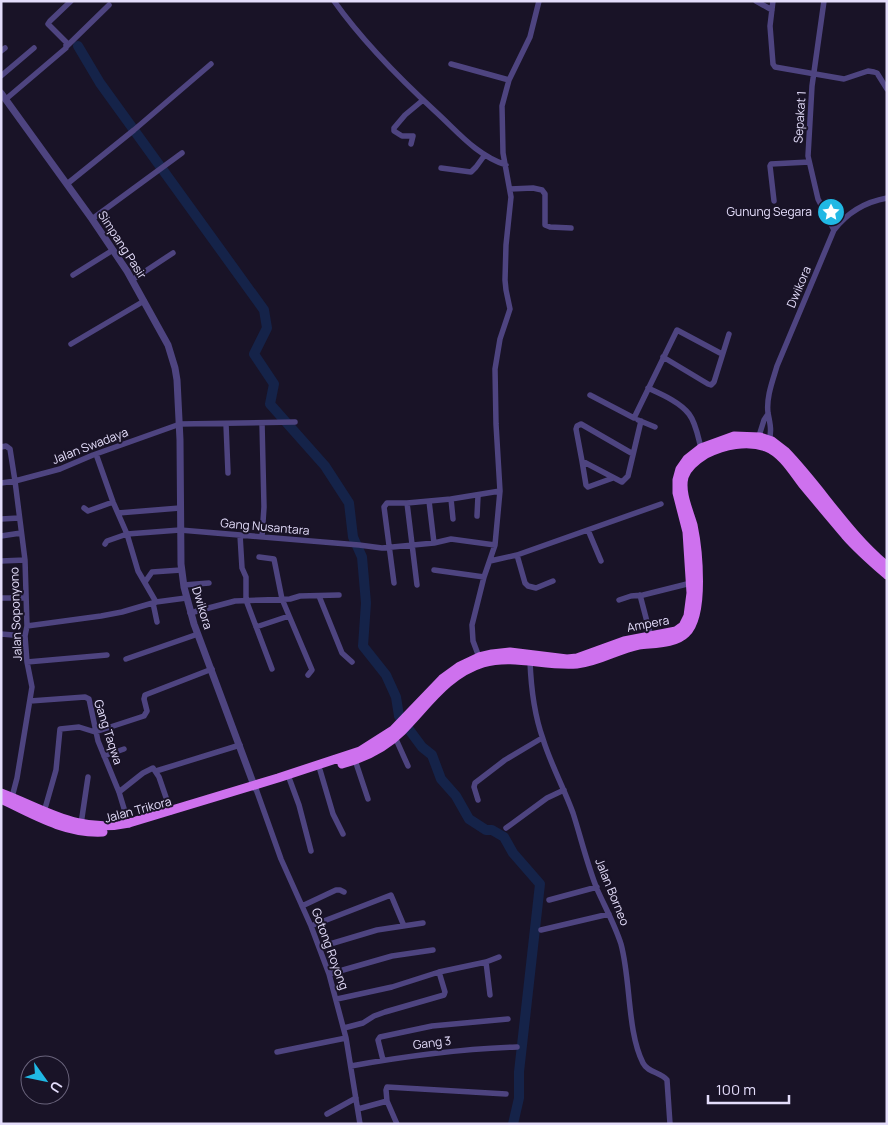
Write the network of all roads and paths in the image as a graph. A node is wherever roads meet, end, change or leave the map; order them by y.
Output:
1 (71, 1) edge
2 (334, 1) edge
3 (539, 1) edge
4 (756, 1) edge
5 (773, 1) edge
6 (824, 1) edge
7 (109, 5) dead end
8 (772, 10) junction
9 (67, 46) junction
10 (34, 48) dead end
11 (210, 64) dead end
12 (451, 64) dead end
13 (814, 72) junction
14 (1, 76) edge
15 (509, 80) junction
16 (887, 89) edge
17 (3, 96) edge
18 (423, 100) junction
19 (411, 144) dead end
20 (182, 153) dead end
21 (484, 156) junction
22 (809, 162) junction
23 (506, 165) junction
24 (440, 168) dead end
25 (67, 184) junction
26 (510, 189) junction
27 (887, 198) edge
28 (774, 202) dead end
29 (92, 220) junction
30 (571, 228) dead end
31 (834, 230) junction
32 (113, 250) junction
33 (173, 253) dead end
34 (73, 275) dead end
35 (132, 280) junction
36 (144, 301) junction
37 (730, 334) dead end
38 (71, 344) dead end
39 (722, 354) junction
40 (663, 357) junction
41 (648, 388) junction
42 (590, 395) dead end
43 (768, 414) junction
44 (634, 418) junction
45 (641, 421) junction
46 (295, 422) dead end
47 (262, 423) junction
48 (180, 424) junction
49 (226, 424) junction
50 (654, 427) dead end
51 (758, 440) junction
52 (768, 444) junction
53 (1, 447) edge
54 (701, 448) junction
55 (96, 454) junction
56 (632, 454) junction
57 (582, 461) junction
58 (228, 473) dead end
59 (613, 478) junction
60 (15, 481) junction
61 (1, 483) edge
62 (500, 492) junction
63 (478, 496) junction
64 (451, 499) junction
65 (429, 501) junction
66 (113, 502) junction
67 (407, 503) junction
68 (661, 504) dead end
69 (84, 508) dead end
70 (180, 508) junction
71 (118, 513) junction
72 (477, 516) dead end
73 (20, 518) junction
74 (1, 519) edge
75 (453, 519) dead end
76 (180, 530) junction
77 (588, 530) junction
78 (21, 533) junction
79 (127, 534) junction
80 (240, 535) junction
81 (1, 536) edge
82 (262, 536) junction
83 (434, 543) junction
84 (105, 544) dead end
85 (412, 545) junction
86 (495, 545) junction
87 (389, 547) junction
88 (517, 555) junction
89 (260, 558) dead end
90 (24, 560) junction
91 (1, 561) edge
92 (490, 561) junction
93 (601, 561) dead end
94 (887, 566) edge
95 (181, 570) junction
96 (434, 570) dead end
97 (887, 575) edge
98 (484, 578) junction
99 (553, 581) dead end
100 (145, 582) junction
101 (691, 583) junction
102 (184, 584) junction
103 (209, 584) dead end
104 (394, 584) dead end
105 (417, 585) dead end
106 (339, 595) dead end
107 (640, 595) junction
108 (319, 596) junction
109 (1, 598) edge
110 (26, 598) junction
111 (186, 598) junction
112 (282, 599) junction
113 (246, 600) junction
114 (619, 600) dead end
115 (154, 602) junction
116 (190, 614) junction
117 (289, 616) junction
118 (157, 622) dead end
119 (27, 626) junction
120 (256, 627) junction
121 (1, 634) edge
122 (198, 634) junction
123 (25, 636) junction
124 (651, 637) junction
125 (107, 655) dead end
126 (479, 657) junction
127 (492, 657) junction
128 (126, 659) dead end
129 (530, 661) junction
130 (27, 662) junction
131 (352, 662) dead end
132 (212, 669) junction
133 (272, 669) dead end
134 (308, 675) dead end
135 (30, 701) junction
136 (411, 716) junction
137 (95, 732) junction
138 (397, 732) junction
139 (542, 738) junction
140 (240, 745) junction
141 (124, 749) dead end
142 (104, 756) junction
143 (355, 760) junction
144 (408, 766) dead end
145 (320, 770) junction
146 (156, 771) junction
147 (88, 777) dead end
148 (289, 777) junction
149 (255, 787) junction
150 (564, 790) junction
151 (119, 792) junction
152 (1, 793) edge
153 (12, 797) junction
154 (1, 799) edge
155 (368, 799) dead end
156 (478, 800) dead end
157 (44, 812) junction
158 (171, 812) junction
159 (81, 824) junction
160 (129, 825) junction
161 (506, 828) dead end
162 (343, 834) dead end
163 (312, 851) dead end
164 (597, 887) junction
165 (344, 892) dead end
166 (549, 900) dead end
167 (302, 906) junction
168 (609, 914) junction
169 (423, 923) dead end
170 (311, 926) junction
171 (404, 926) junction
172 (541, 930) dead end
173 (320, 948) junction
174 (433, 950) dead end
175 (499, 957) dead end
176 (486, 962) junction
177 (439, 972) junction
178 (329, 974) junction
179 (490, 995) dead end
180 (337, 999) junction
181 (508, 1020) dead end
182 (344, 1028) junction
183 (346, 1038) junction
184 (517, 1047) dead end
185 (277, 1052) dead end
186 (383, 1060) junction
187 (350, 1066) junction
188 (506, 1094) dead end
189 (356, 1098) junction
190 (387, 1101) junction
191 (358, 1109) junction
192 (327, 1114) dead end
193 (360, 1124) edge
194 (397, 1124) edge
195 (670, 1124) edge

1 - 9 street
2 - 18 street
3 - 15 street
4 - 8 street
5 - 8 street
6 - 13 street, Sepakat 1
7 - 9 street
8 - 13 street
9 - 17 street
10 - 14 street
11 - 25 street
12 - 15 street
13 - 16 street
13 - 22 street, Sepakat 1
15 - 23 street
17 - 25 street, Simpang Pasir
18 - 19 street
18 - 21 street
20 - 29 street
21 - 23 street
21 - 24 street
22 - 28 street
22 - 31 street, Sepakat 1
23 - 26 street
25 - 29 street, Simpang Pasir
26 - 30 street
26 - 62 street
27 - 31 street, Dwikora
29 - 32 street, Simpang Pasir
31 - 43 street, Dwikora
32 - 34 street
32 - 35 street, Simpang Pasir
33 - 35 street
35 - 36 street, Simpang Pasir
36 - 38 street
36 - 48 street, Simpang Pasir
37 - 39 street
39 - 40 street
39 - 40 street
40 - 41 street
41 - 44 street
41 - 54 street
42 - 44 street
43 - 51 street, Dwikora
43 - 52 street, Dwikora
44 - 45 street
45 - 50 street
45 - 56 street
46 - 47 street, Jalan Swadaya
47 - 49 street, Jalan Swadaya
47 - 82 street
48 - 49 street, Jalan Swadaya
48 - 55 street, Jalan Swadaya
48 - 70 street, Dwikora
49 - 58 street
51 - 52 main road, Ampera
51 - 54 main road, Ampera
51 - 129 main road, Ampera
52 - 94 main road, Ampera
52 - 97 main road
53 - 60 street
54 - 101 main road, Ampera
55 - 60 street, Jalan Swadaya
55 - 66 street
56 - 57 street
56 - 59 street
57 - 59 street
57 - 59 street
60 - 61 street, Jalan Swadaya
60 - 73 street, Jalan Soponyono
62 - 63 street
62 - 86 street
63 - 64 street
63 - 72 street
64 - 65 street
64 - 75 street
65 - 67 street
65 - 83 street
66 - 69 street
66 - 71 street
67 - 85 street
67 - 87 street
68 - 77 street
70 - 71 street
70 - 76 street, Dwikora
71 - 79 street
73 - 74 street
73 - 78 street, Jalan Soponyono
76 - 79 street, Gang Nusantara
76 - 80 street, Gang Nusantara
76 - 95 street, Dwikora
77 - 88 street
77 - 93 street
78 - 81 street
78 - 90 street, Jalan Soponyono
79 - 84 street
79 - 100 street
80 - 82 street, Gang Nusantara
80 - 113 street
82 - 87 street, Gang Nusantara
83 - 85 street, Gang Nusantara
83 - 86 street, Gang Nusantara
85 - 87 street, Gang Nusantara
85 - 105 street
86 - 92 street
87 - 104 street
88 - 92 street
88 - 99 street
89 - 112 street
90 - 91 street
90 - 110 street, Jalan Soponyono
92 - 98 street
95 - 100 street
95 - 102 street, Dwikora
96 - 98 street
98 - 126 street
100 - 115 street
101 - 107 street
101 - 124 main road, Ampera
102 - 103 street
102 - 111 street, Dwikora
106 - 108 street
107 - 114 street
107 - 124 street
108 - 112 street
108 - 131 street
109 - 110 street
110 - 119 street, Jalan Soponyono
111 - 115 street
111 - 116 street, Dwikora
112 - 113 street
112 - 117 street
113 - 116 street
113 - 120 street
115 - 118 street
115 - 119 street
116 - 122 street, Dwikora
117 - 120 street
117 - 134 street
119 - 123 street, Jalan Soponyono
120 - 133 street
121 - 123 street
122 - 128 street
122 - 132 street, Dwikora
123 - 130 street, Jalan Soponyono
124 - 127 main road, Ampera
125 - 130 street
126 - 127 main road, Ampera
126 - 136 main road, Ampera
127 - 129 main road, Ampera
127 - 136 main road, Ampera
129 - 139 street, Jalan Borneo
130 - 135 street, Jalan Soponyono
132 - 137 street
132 - 140 street, Dwikora
135 - 137 street, Gang Taqwa
135 - 153 street, Jalan Soponyono
136 - 138 main road, Ampera
137 - 142 street, Gang Taqwa
137 - 157 street
138 - 143 main road, Ampera
138 - 144 street
138 - 148 main road, Ampera
139 - 150 street, Jalan Borneo
139 - 156 street
140 - 146 street
140 - 149 street, Dwikora
141 - 142 street
142 - 151 street, Gang Taqwa
143 - 145 main road, Ampera
143 - 155 street
145 - 148 main road, Ampera
145 - 162 street
146 - 151 street
146 - 158 street
147 - 159 street
148 - 149 main road, Ampera
148 - 163 street
149 - 158 main road, Jalan Trikora
149 - 167 street, Gotong Royong
150 - 161 street
150 - 164 street, Jalan Borneo
151 - 160 street, Gang Taqwa
152 - 153 main road, Jalan Trikora
153 - 157 main road, Jalan Trikora
154 - 160 main road, Jalan Trikora
157 - 159 main road, Jalan Trikora
158 - 160 main road, Jalan Trikora
159 - 160 main road, Jalan Trikora
164 - 166 street
164 - 168 street, Jalan Borneo
165 - 167 street
167 - 170 street, Gotong Royong
168 - 172 street
168 - 195 street, Jalan Borneo
169 - 171 street
170 - 171 street
170 - 173 street, Gotong Royong
171 - 173 street
173 - 178 street, Gotong Royong
174 - 178 street
175 - 176 street
176 - 177 street
176 - 179 street
177 - 180 street
177 - 182 street
178 - 180 street, Gotong Royong
180 - 182 street, Gotong Royong
181 - 186 street
182 - 183 street, Gotong Royong
183 - 185 street
183 - 187 street, Gotong Royong
184 - 186 street, Gang 3
186 - 187 street, Gang 3
187 - 189 street, Gotong Royong
188 - 190 street
189 - 191 street, Gotong Royong
189 - 192 street
190 - 191 street
190 - 194 street
191 - 193 street, Gotong Royong

